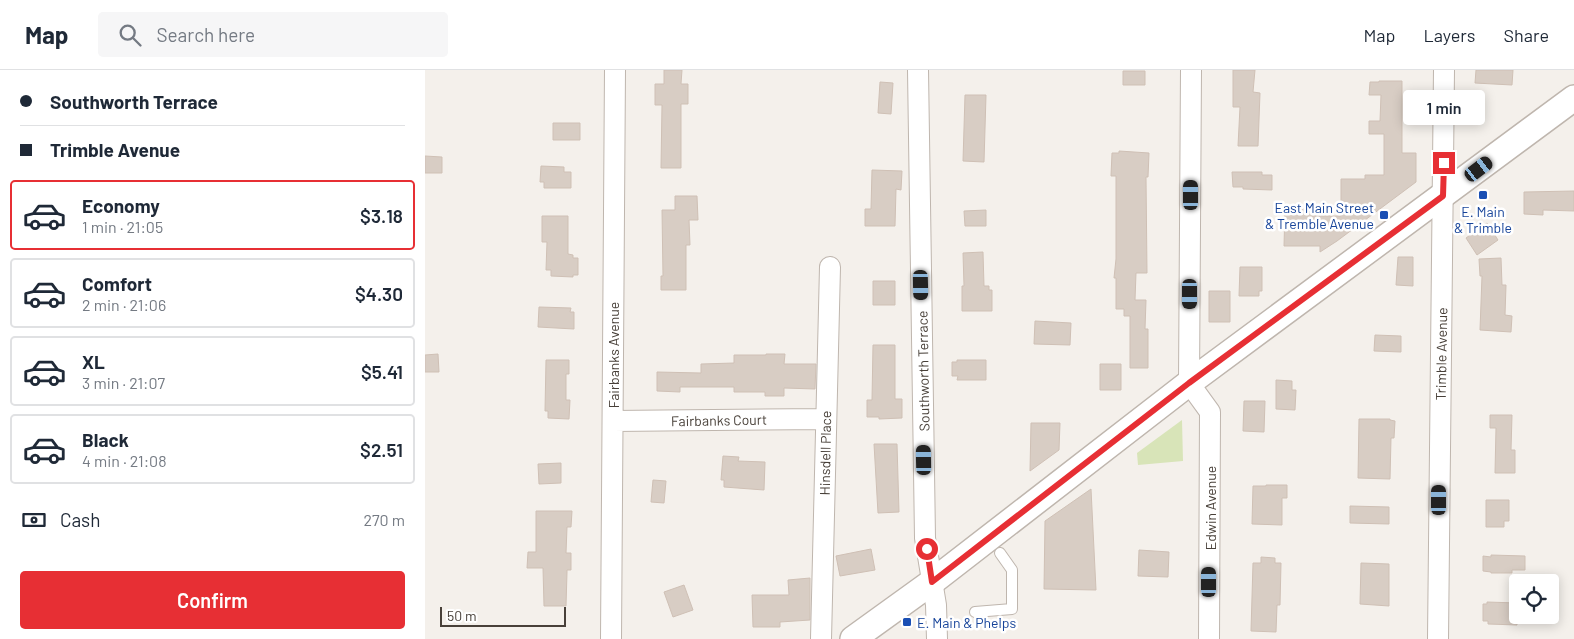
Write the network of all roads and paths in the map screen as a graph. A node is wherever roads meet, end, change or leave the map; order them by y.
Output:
1 (615, 70) edge
2 (918, 70) edge
3 (1191, 70) edge
4 (1444, 70) edge
5 (1574, 98) edge
6 (1443, 196) junction
7 (830, 267) dead end
8 (1189, 383) junction
9 (826, 419) junction
10 (613, 421) junction
11 (1000, 553) dead end
12 (932, 582) junction
13 (975, 612) dead end
14 (611, 639) edge
15 (821, 639) edge
16 (853, 639) edge
17 (937, 639) edge
18 (1209, 639) edge
19 (1438, 639) edge

1 - 10 street, Fairbanks Avenue
2 - 12 street, Southworth Terrace
3 - 8 street
4 - 6 street, Trimble Avenue
5 - 6 street
6 - 8 street
6 - 19 street, Trimble Avenue
7 - 9 street, Hinsdell Place
8 - 12 street
8 - 18 street, Edwin Avenue
9 - 10 street, Fairbanks Court
9 - 15 street, Hinsdell Place
10 - 14 street, Fairbanks Avenue
11 - 13 lane
12 - 16 street
12 - 17 street, Southworth Terrace

